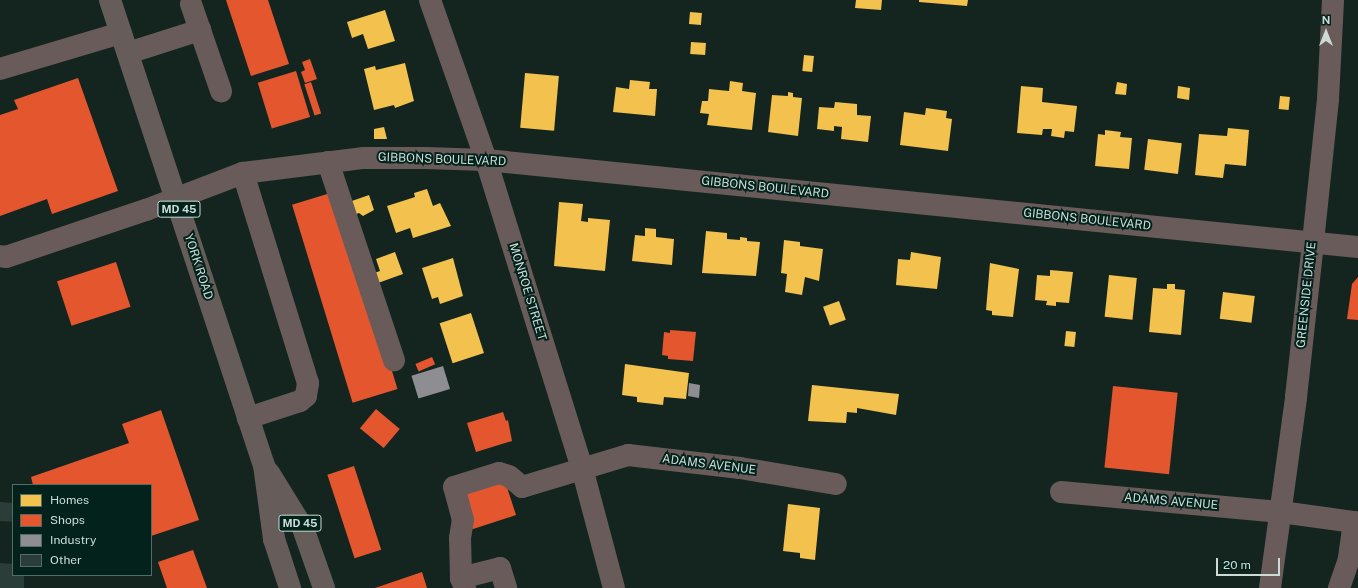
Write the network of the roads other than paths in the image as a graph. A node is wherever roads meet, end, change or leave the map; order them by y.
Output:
1 (110, 0) edge
2 (430, 0) edge
3 (1333, 0) edge
4 (190, 4) dead end
5 (200, 30) junction
6 (121, 33) junction
7 (128, 53) junction
8 (0, 69) edge
9 (221, 91) dead end
10 (486, 160) junction
11 (328, 162) junction
12 (243, 173) junction
13 (176, 199) junction
14 (1313, 242) junction
15 (1358, 247) edge
16 (0, 256) edge
17 (394, 360) dead end
18 (248, 418) junction
19 (264, 465) junction
20 (582, 468) junction
21 (836, 484) dead end
22 (1061, 492) dead end
23 (1281, 512) junction
24 (463, 583) edge
25 (290, 588) edge
26 (324, 588) edge
27 (506, 588) edge
28 (614, 588) edge
29 (1270, 588) edge
30 (1339, 588) edge

1 - 6 main road, YORK ROAD / MD 45
2 - 10 street, MONROE STREET
3 - 14 street, GREENSIDE DRIVE
4 - 5 street
5 - 7 street
5 - 9 street
6 - 7 main road, YORK ROAD / MD 45
6 - 8 street
7 - 13 main road, YORK ROAD / MD 45
10 - 11 street, GIBBONS BOULEVARD
10 - 14 street, GIBBONS BOULEVARD
10 - 20 street, MONROE STREET
11 - 12 street, GIBBONS BOULEVARD
11 - 17 street
12 - 13 street, GIBBONS BOULEVARD
12 - 18 street
13 - 16 street, GIBBONS BOULEVARD
13 - 18 main road, YORK ROAD / MD 45
14 - 15 street, GIBBONS BOULEVARD
14 - 23 street, GREENSIDE DRIVE
18 - 19 main road, YORK ROAD / MD 45
19 - 25 main road, YORK ROAD / MD 45
19 - 26 main road, YORK ROAD / MD 45
20 - 21 street, ADAMS AVENUE
20 - 24 street, ADAMS AVENUE
20 - 28 street, MONROE STREET
22 - 23 street, ADAMS AVENUE
23 - 29 street, GREENSIDE DRIVE
23 - 30 street, ADAMS AVENUE
24 - 27 street

